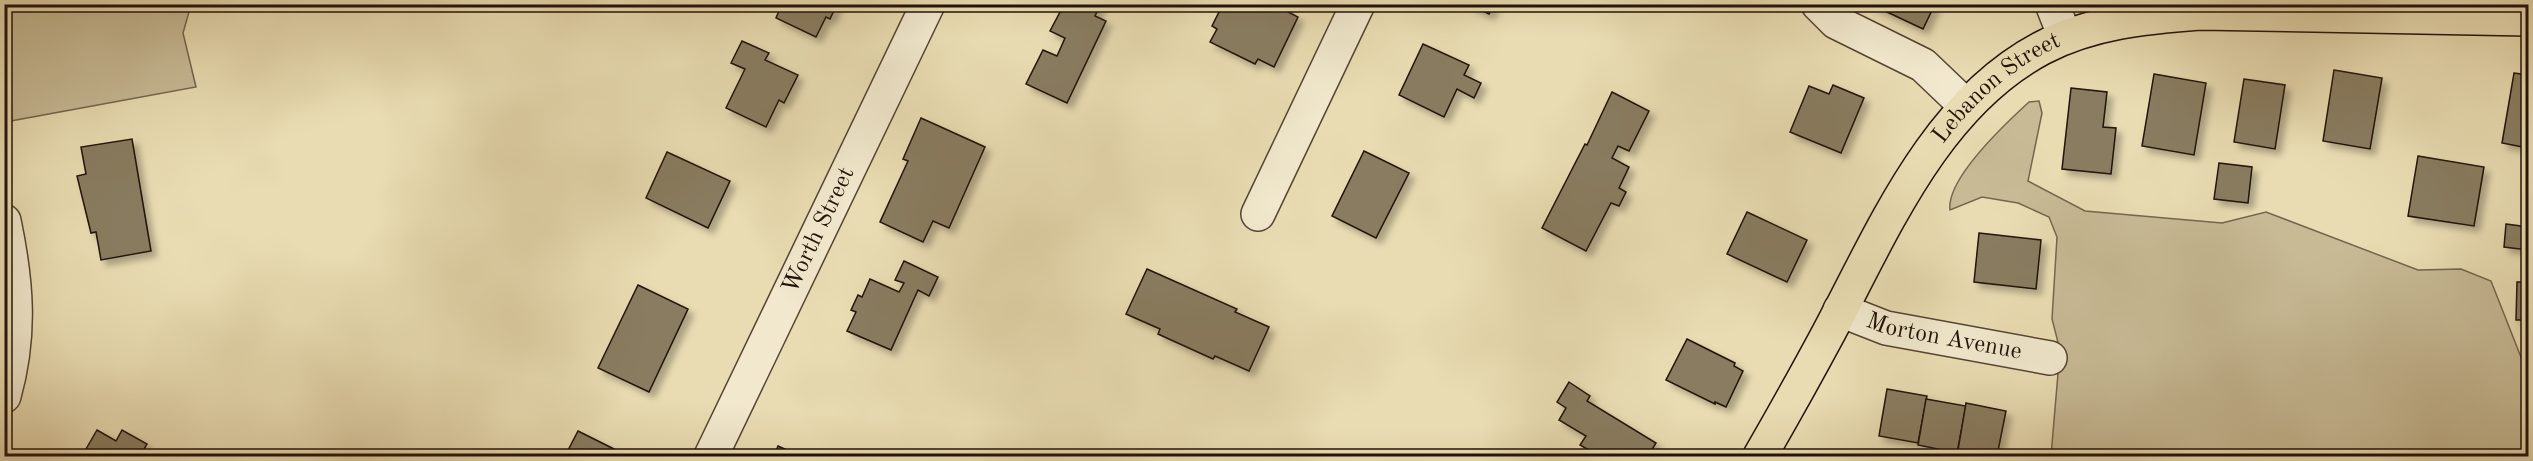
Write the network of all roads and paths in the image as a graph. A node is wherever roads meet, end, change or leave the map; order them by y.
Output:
1 (928, 4) edge
2 (1358, 4) edge
3 (1818, 4) edge
4 (2052, 4) edge
5 (2201, 9) edge
6 (2529, 19) edge
7 (2065, 37) junction
8 (1966, 106) junction
9 (1258, 214) dead end
10 (4, 221) edge
11 (1840, 310) junction
12 (2050, 358) dead end
13 (4, 396) edge
14 (711, 456) edge
15 (1760, 456) edge

1 - 14 street, Worth Street
2 - 9 street
3 - 8 street
4 - 7 street
5 - 6 main road, Lebanon Street
5 - 7 main road, Lebanon Street
7 - 8 main road, Lebanon Street
8 - 11 main road, Lebanon Street
10 - 13 street
11 - 12 street, Morton Avenue
11 - 15 main road, Lebanon Street

